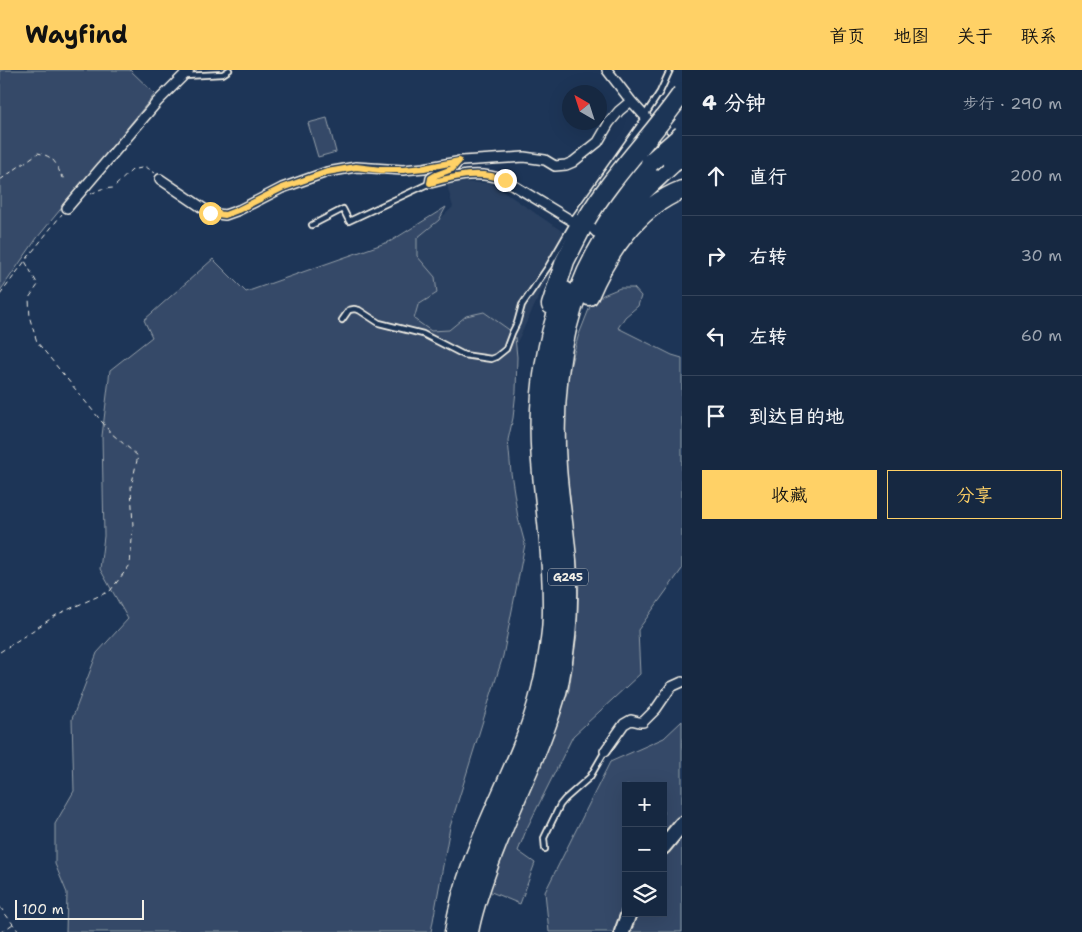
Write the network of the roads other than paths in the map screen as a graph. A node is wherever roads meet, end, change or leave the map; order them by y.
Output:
1 (229, 70) edge
2 (607, 70) edge
3 (670, 70) edge
4 (186, 73) edge
5 (682, 93) edge
6 (631, 102) junction
7 (647, 119) junction
8 (682, 136) edge
9 (679, 159) edge
10 (459, 161) junction
11 (160, 179) road end
12 (430, 183) junction
13 (682, 190) edge
14 (67, 208) road end
15 (581, 223) junction
16 (312, 225) dead end
17 (342, 320) dead end
18 (549, 389) junction
19 (682, 682) edge
20 (605, 751) joint
21 (682, 824) edge
22 (667, 842) edge
23 (545, 849) dead end
24 (628, 917) edge
25 (454, 932) edge
26 (470, 932) edge
27 (622, 932) edge

1 - 4 lane
2 - 6 street
3 - 7 lane
4 - 14 street
5 - 15 highway, bridge
6 - 7 street
6 - 10 street
7 - 9 street
7 - 15 street
8 - 18 highway, G245, bridge
9 - 18 highway, G245
10 - 11 street
10 - 12 street
12 - 15 street
12 - 16 lane
13 - 18 highway
15 - 17 lane
15 - 18 highway
18 - 25 highway, G245
18 - 26 highway, G245
19 - 20 street
20 - 23 lane
21 - 22 main road
24 - 27 main road

